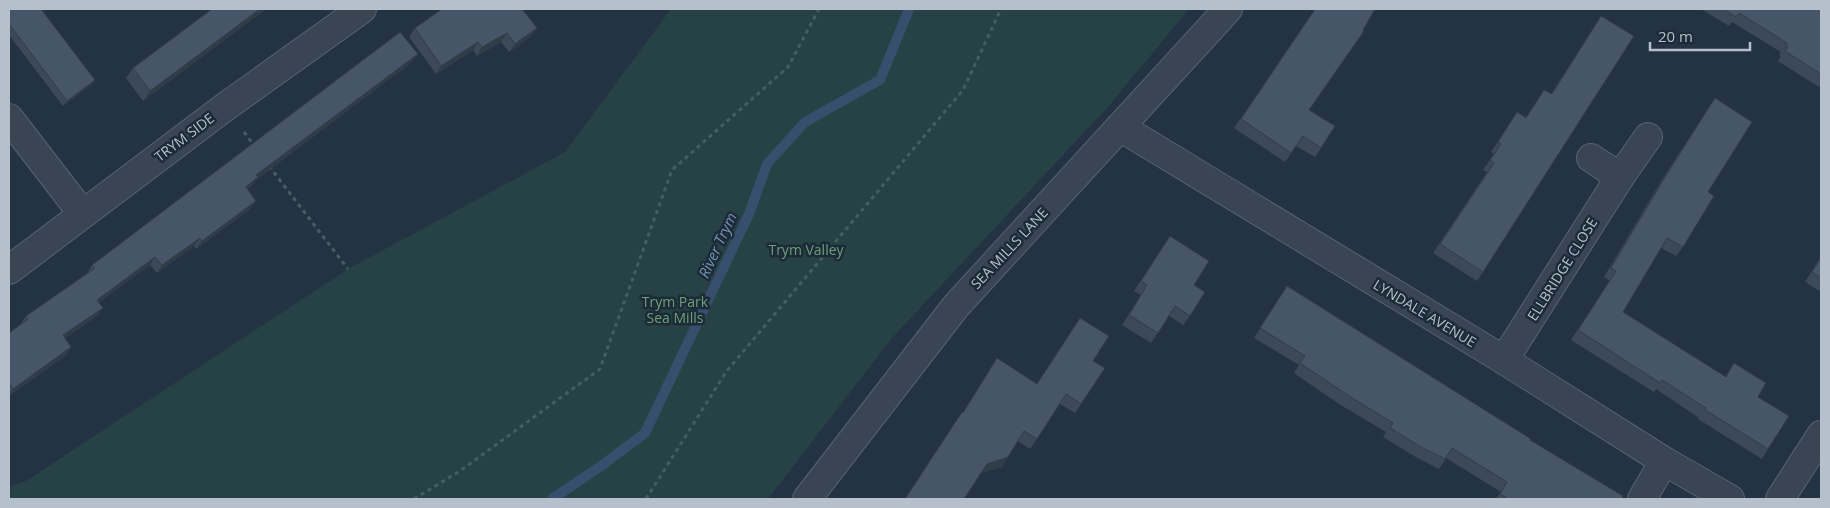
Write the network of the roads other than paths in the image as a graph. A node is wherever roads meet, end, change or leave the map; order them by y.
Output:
1 (362, 9) edge
2 (1228, 9) edge
3 (9, 118) edge
4 (1120, 127) junction
5 (1648, 137) dead end
6 (1591, 158) dead end
7 (1620, 178) junction
8 (82, 213) junction
9 (9, 270) edge
10 (1504, 360) junction
11 (1821, 434) edge
12 (1664, 461) junction
13 (807, 499) edge
14 (1642, 499) edge
15 (1730, 499) edge
16 (1780, 499) edge

1 - 8 street, TRYM SIDE
2 - 4 street, SEA MILLS LANE
3 - 8 street
4 - 10 street, LYNDALE AVENUE
4 - 13 street, SEA MILLS LANE
5 - 7 street, ELLBRIDGE CLOSE
6 - 7 street
7 - 10 street, ELLBRIDGE CLOSE
8 - 9 street, TRYM SIDE
10 - 12 street, LYNDALE AVENUE
11 - 16 street
12 - 14 street
12 - 15 street, LYNDALE AVENUE

